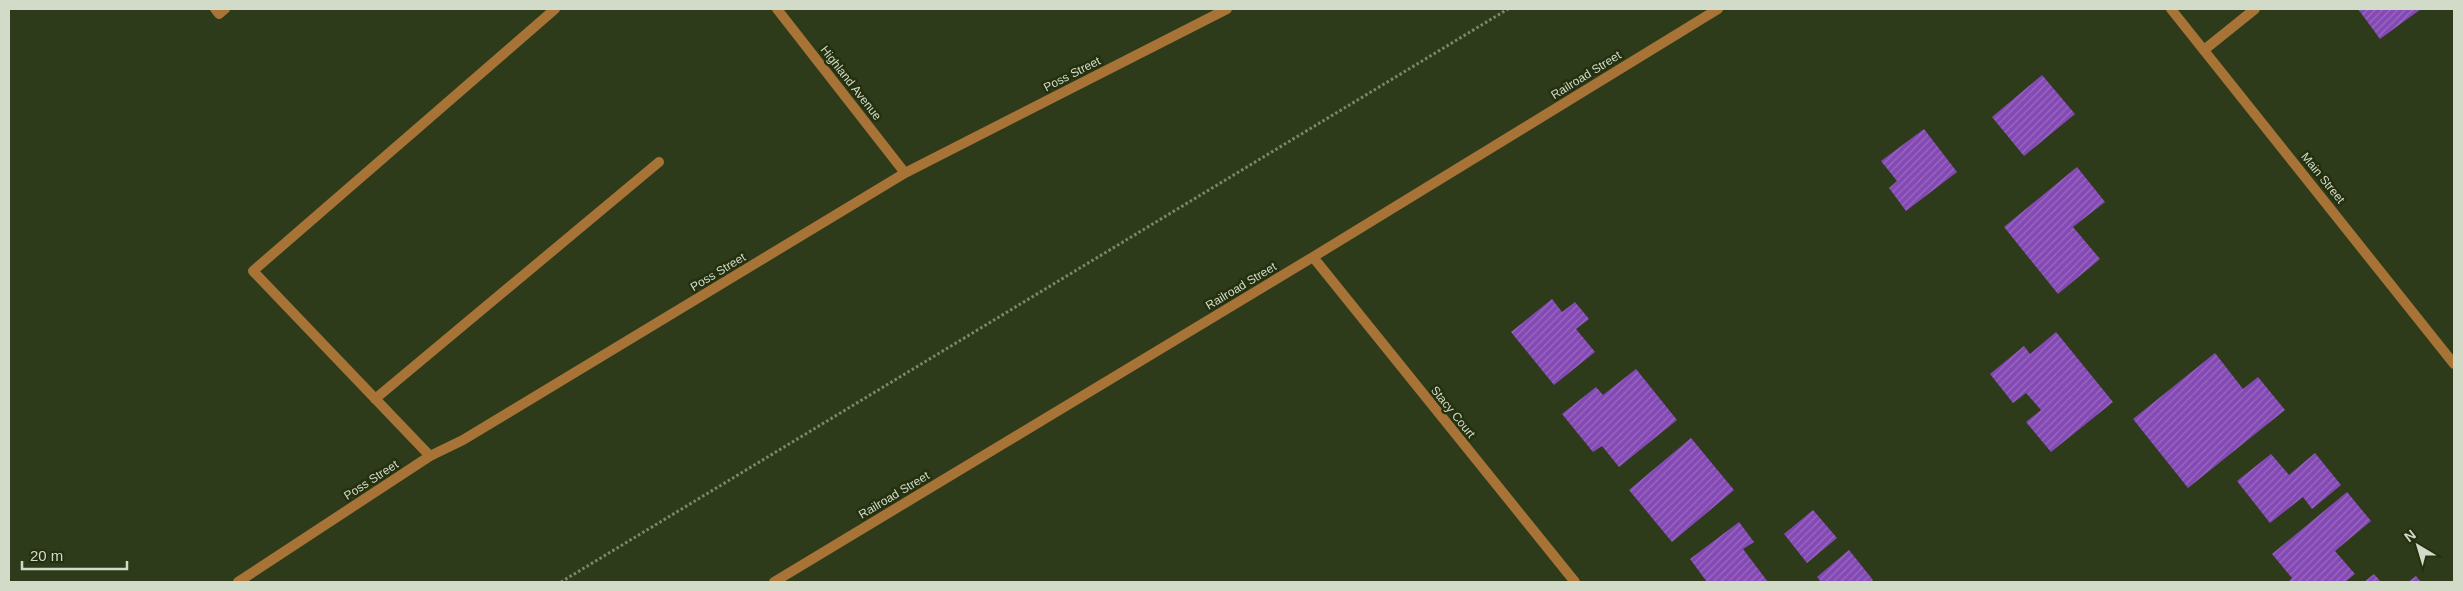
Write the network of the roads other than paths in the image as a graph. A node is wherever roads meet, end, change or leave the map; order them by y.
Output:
1 (215, 9) edge
2 (225, 9) edge
3 (555, 9) edge
4 (777, 9) edge
5 (1227, 9) edge
6 (1718, 9) edge
7 (2171, 9) edge
8 (2255, 9) edge
9 (2204, 50) junction
10 (660, 162) dead end
11 (906, 173) junction
12 (1313, 257) junction
13 (2454, 364) edge
14 (375, 399) junction
15 (430, 456) junction
16 (238, 582) edge
17 (774, 582) edge
18 (1575, 582) edge

1 - 2 street
3 - 14 street
4 - 11 street, Highland Avenue
5 - 11 street, Poss Street
6 - 12 street, Railroad Street
7 - 9 street, Main Street
8 - 9 street
9 - 13 street, Main Street
10 - 14 street
11 - 15 street, Poss Street
12 - 17 street, Railroad Street
12 - 18 street, Stacy Court
14 - 15 street
15 - 16 street, Poss Street

